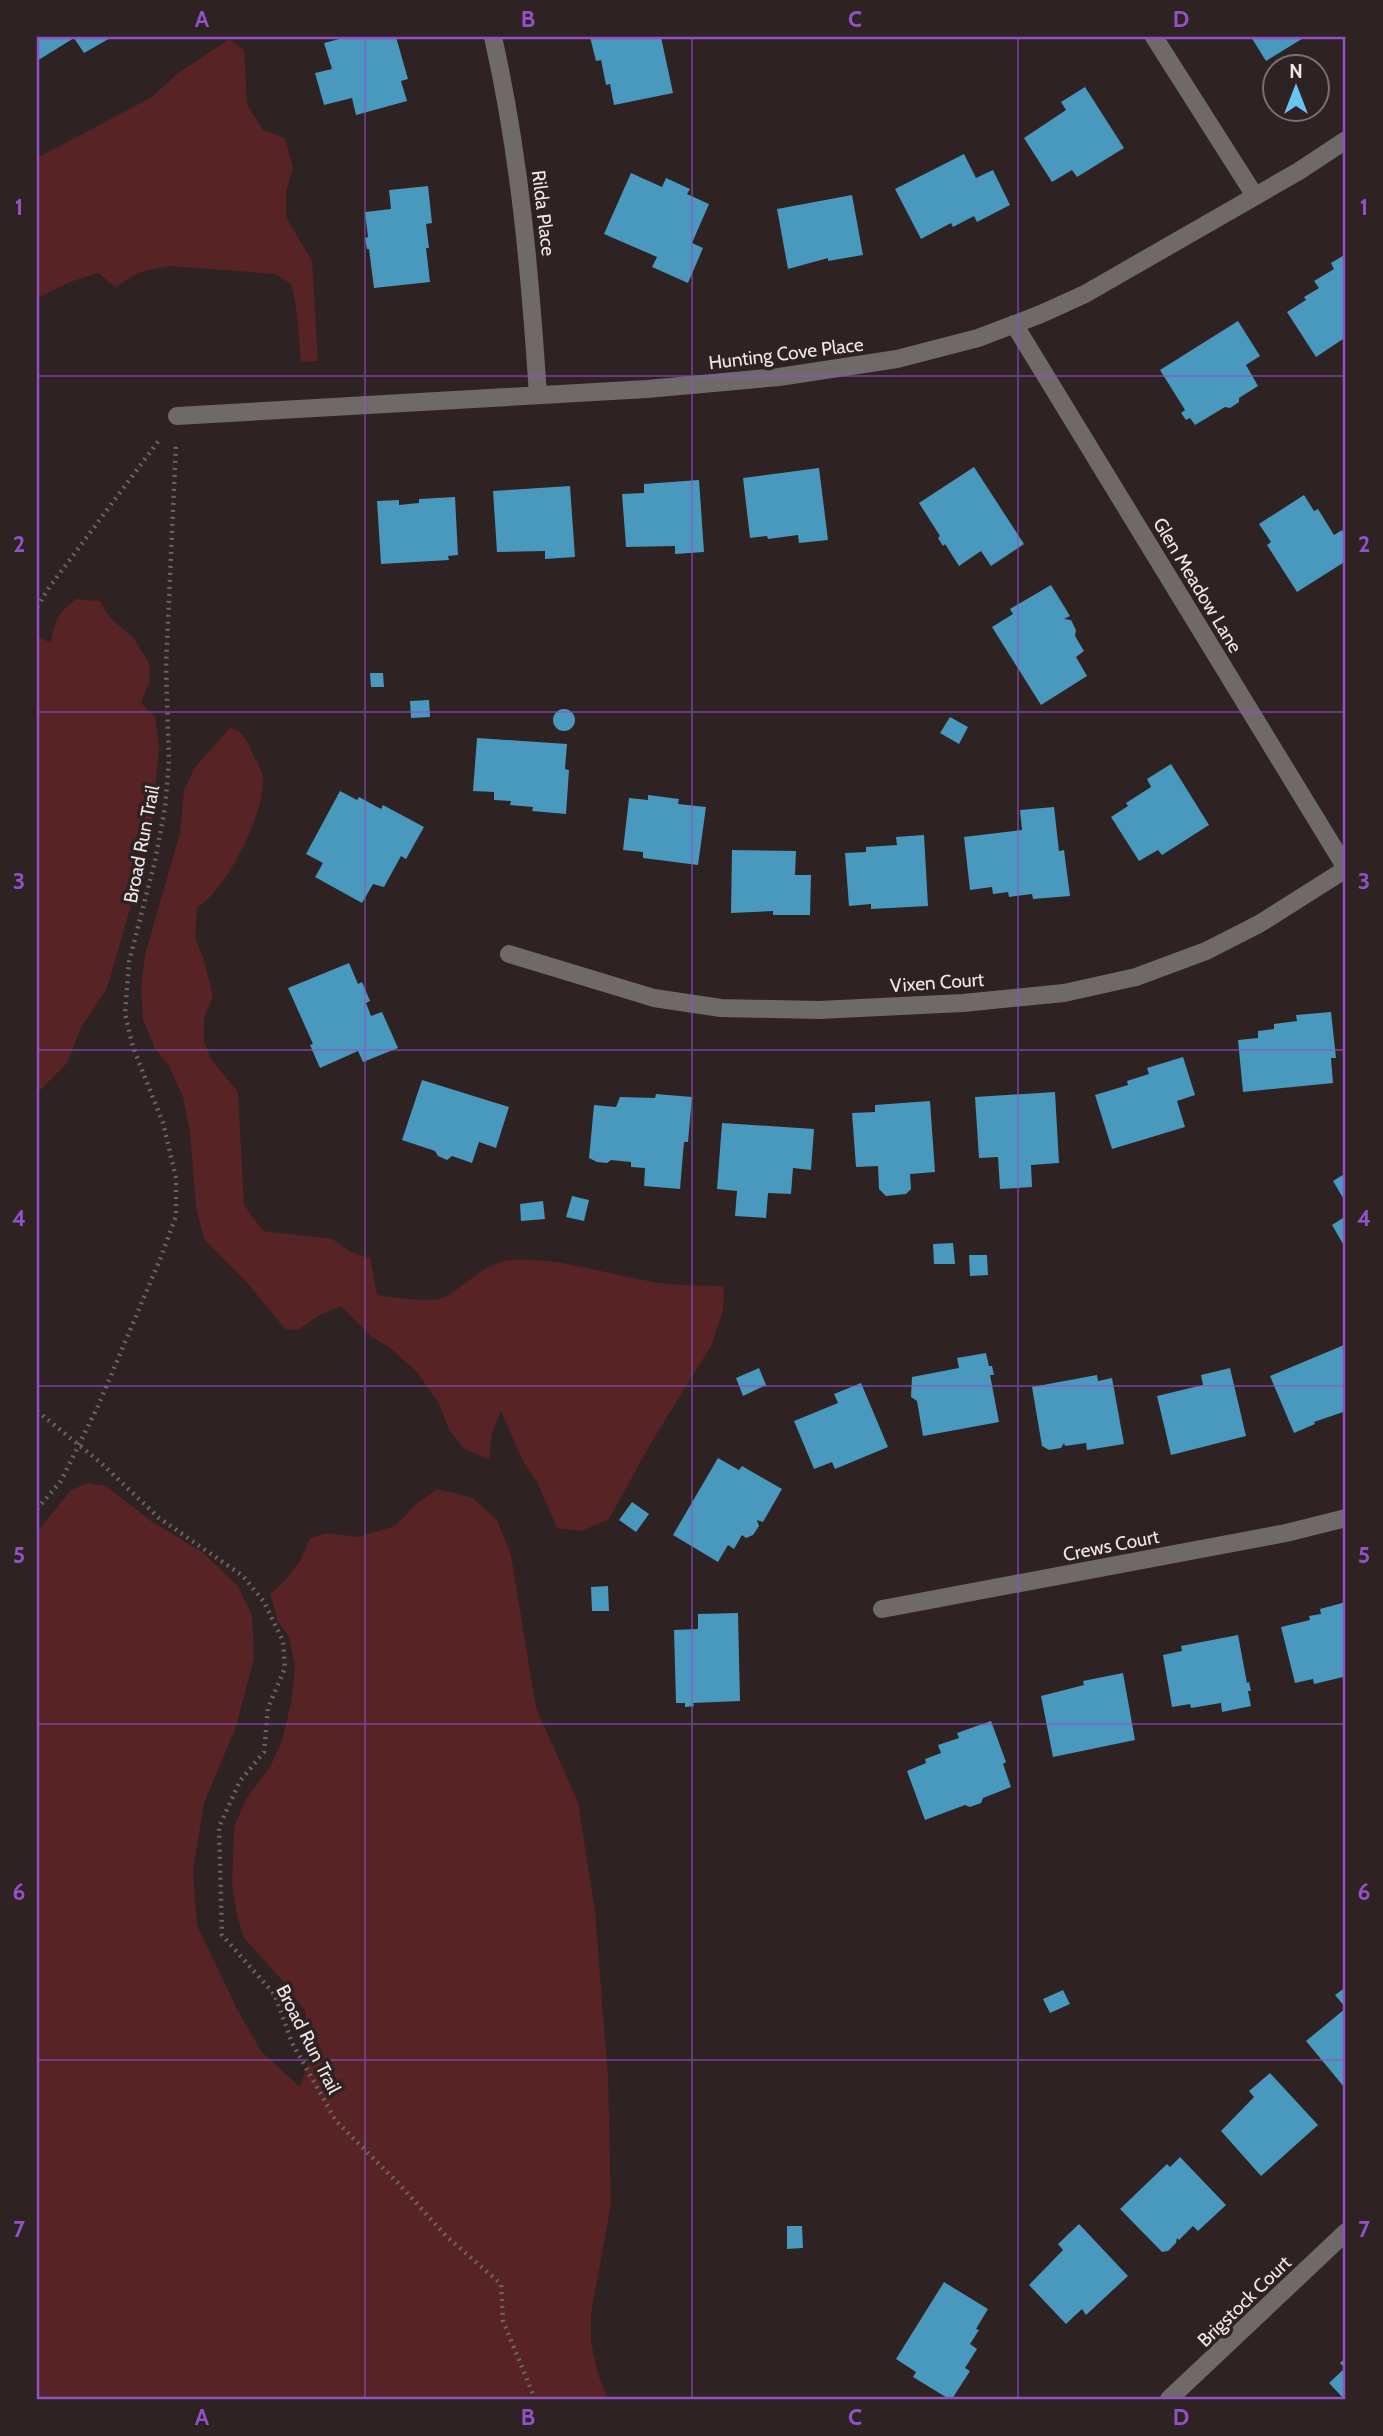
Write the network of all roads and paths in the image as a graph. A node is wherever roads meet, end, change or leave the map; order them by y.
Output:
1 (494, 37) edge
2 (1154, 37) edge
3 (1346, 140) edge
4 (1255, 195) junction
5 (1014, 324) junction
6 (538, 396) junction
7 (177, 416) junction
8 (37, 607) edge
9 (1346, 869) edge
10 (509, 954) dead end
11 (37, 1411) edge
12 (79, 1444) junction
13 (37, 1509) edge
14 (1346, 1518) edge
15 (882, 1609) dead end
16 (1346, 2232) edge
17 (535, 2399) edge
18 (1169, 2399) edge

1 - 6 street, Rilda Place
2 - 4 street
3 - 4 street, Hunting Cove Place
4 - 5 street, Hunting Cove Place
5 - 6 street, Hunting Cove Place
5 - 9 street, Glen Meadow Lane
6 - 7 street, Hunting Cove Place
7 - 8 path
7 - 12 path, Broad Run Trail
9 - 10 street, Vixen Court
11 - 12 path, Broad Run Trail
12 - 13 path, Broad Run Trail
12 - 17 path, Broad Run Trail
14 - 15 street, Crews Court
16 - 18 street, Brigstock Court

